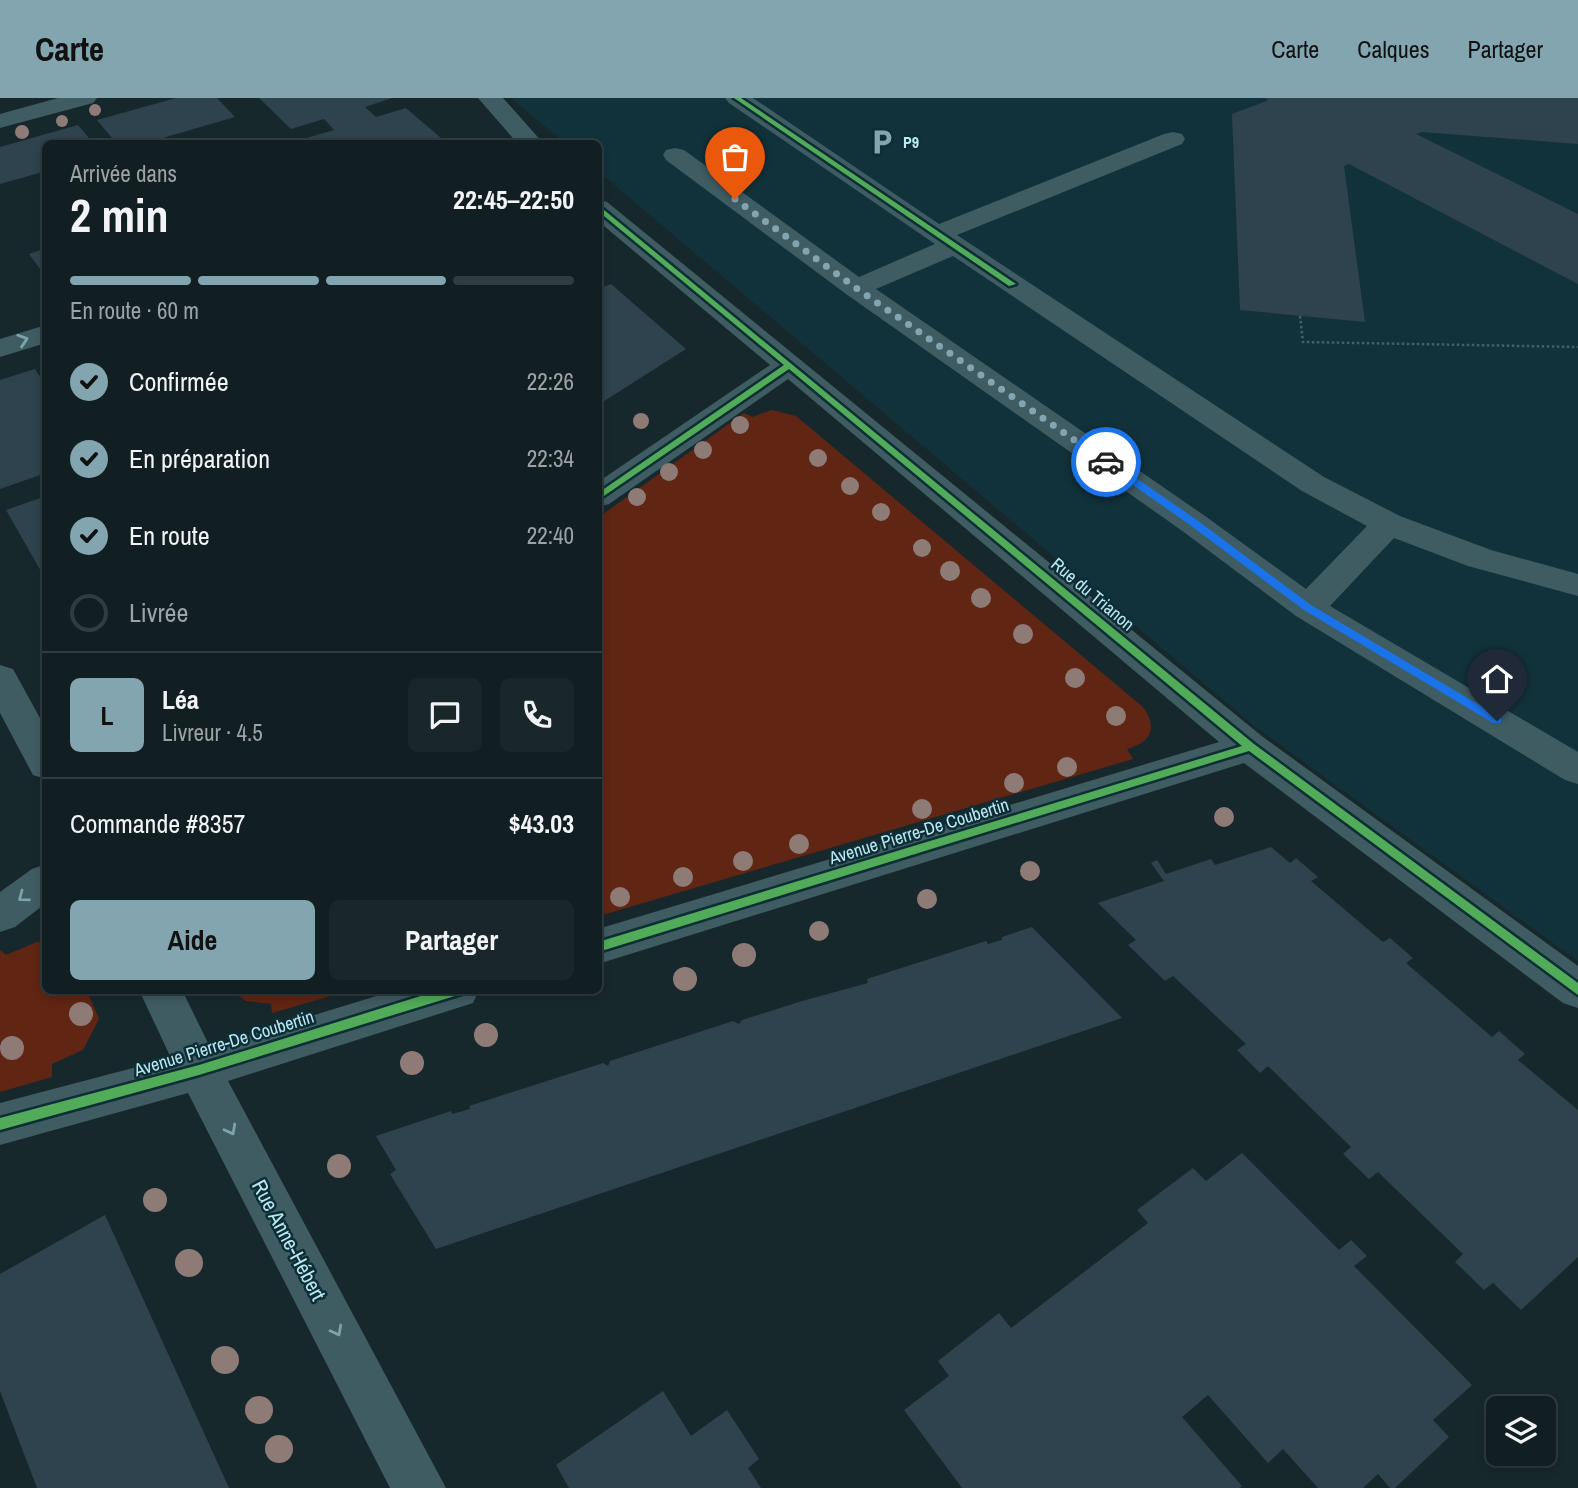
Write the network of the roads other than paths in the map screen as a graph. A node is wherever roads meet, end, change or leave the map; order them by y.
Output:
1 (85, 98) edge
2 (490, 98) edge
3 (737, 98) edge
4 (0, 121) edge
5 (1173, 138) dead end
6 (528, 140) edge
7 (674, 155) dead end
8 (602, 210) edge
9 (945, 240) junction
10 (856, 288) junction
11 (42, 334) edge
12 (0, 348) edge
13 (789, 365) junction
14 (602, 494) edge
15 (1388, 524) junction
16 (1578, 585) edge
17 (1308, 608) junction
18 (0, 678) edge
19 (1250, 747) junction
20 (42, 757) edge
21 (1578, 770) edge
22 (42, 883) edge
23 (0, 915) edge
24 (602, 946) edge
25 (1578, 990) edge
26 (162, 994) edge
27 (445, 994) edge
28 (199, 1070) junction
29 (0, 1124) edge
30 (419, 1488) edge

1 - 4 street
2 - 6 street
3 - 9 street
5 - 9 street
7 - 10 street
8 - 13 street, Rue du Trianon
9 - 10 street
9 - 15 street
10 - 17 street
12 -> 11 street
13 - 14 street
13 - 19 street, Rue du Trianon
15 - 16 street
15 - 17 street
17 - 21 street
18 - 20 street
19 - 24 street, Avenue Pierre-De Coubertin
19 - 25 street, Rue du Trianon
22 -> 23 street
26 - 28 street, Rue Anne-Hébert
27 - 28 street, Avenue Pierre-De Coubertin
28 - 29 street, Avenue Pierre-De Coubertin
28 -> 30 street, Rue Anne-Hébert

